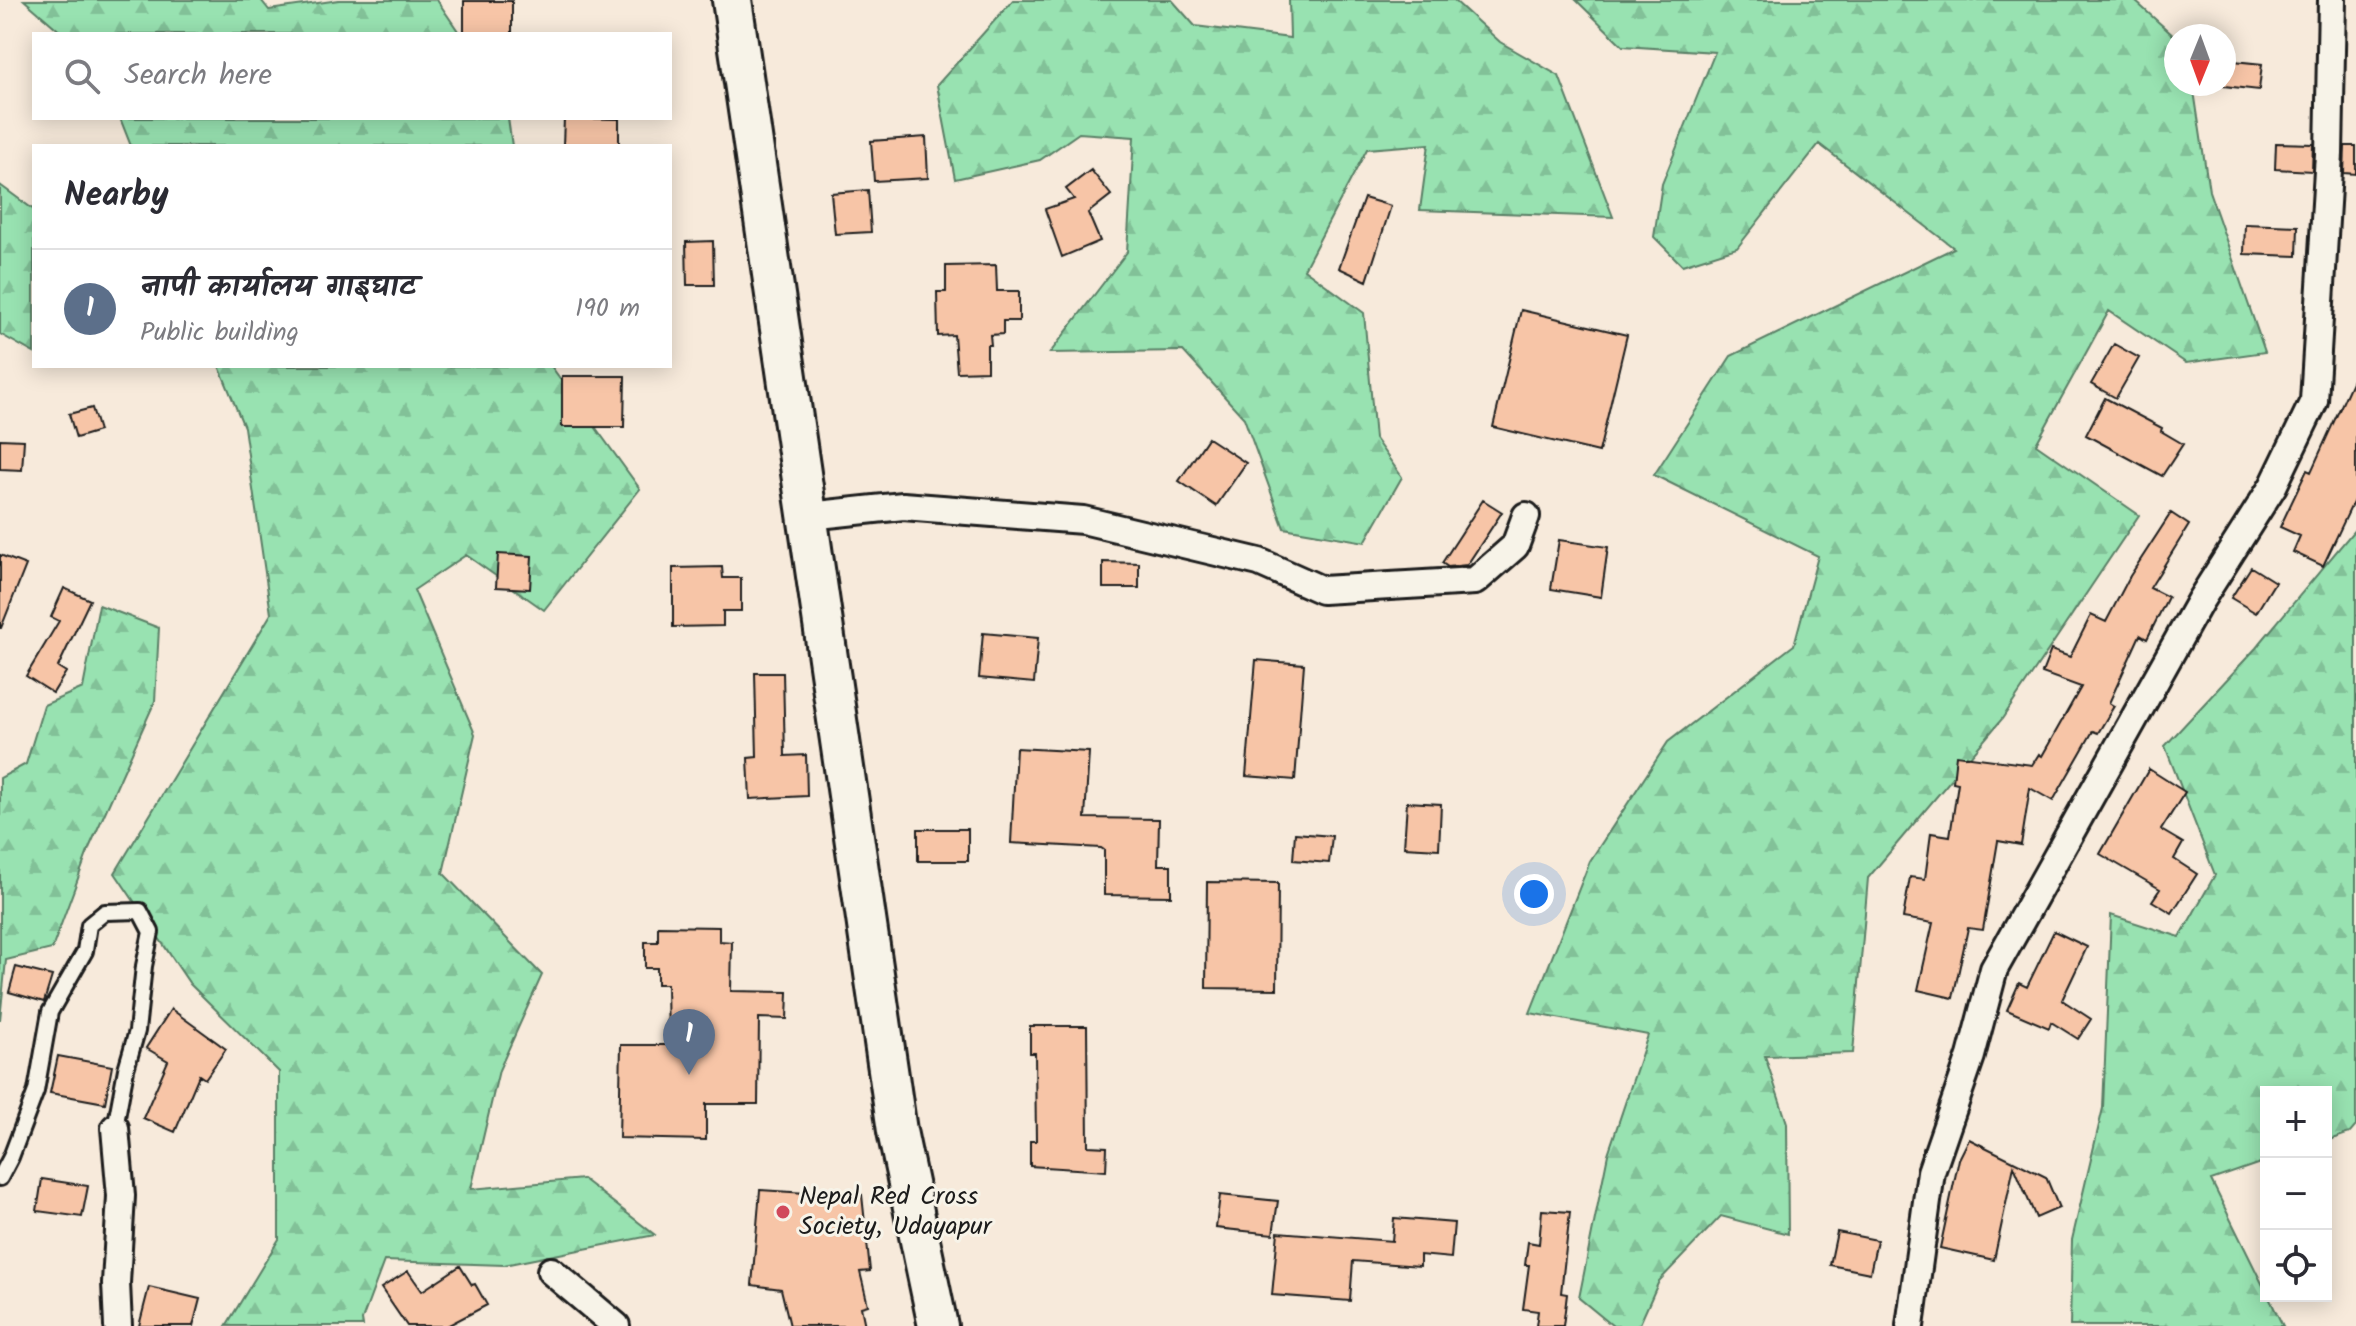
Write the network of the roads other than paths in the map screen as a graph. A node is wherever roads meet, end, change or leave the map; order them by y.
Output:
1 (732, 0) edge
2 (2332, 0) edge
3 (809, 516) junction
4 (1526, 516) dead end
5 (115, 1128) joint
6 (0, 1178) edge
7 (551, 1271) dead end
8 (118, 1326) edge
9 (616, 1326) edge
10 (938, 1326) edge
11 (1910, 1326) edge

1 - 3 main road
2 - 11 street
3 - 4 street
3 - 10 main road
5 - 6 lane
5 - 8 street
7 - 9 street

